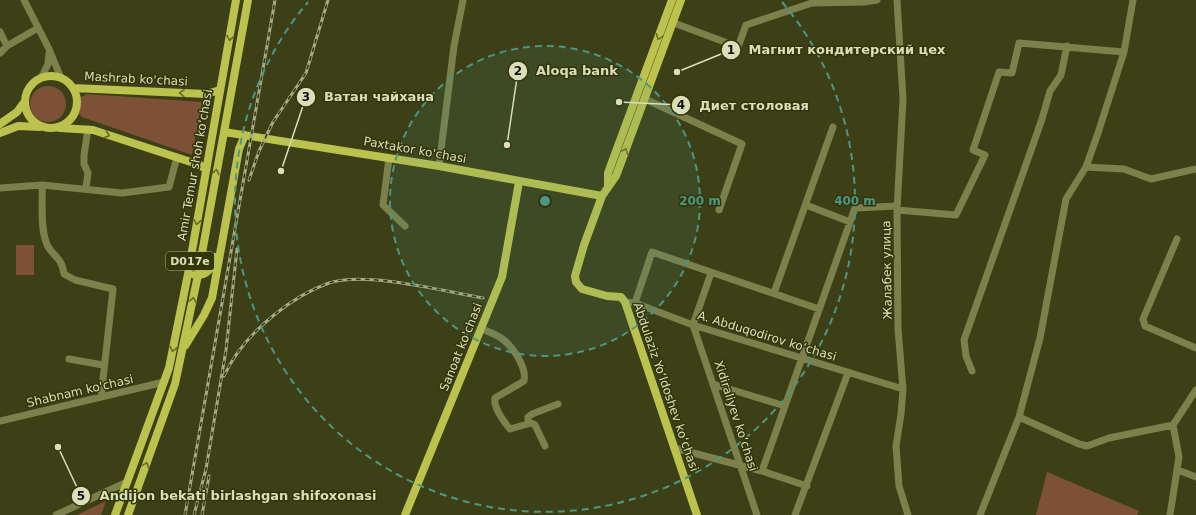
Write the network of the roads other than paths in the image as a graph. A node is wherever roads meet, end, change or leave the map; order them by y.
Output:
1 (24, 0) edge
2 (236, 0) edge
3 (248, 0) edge
4 (463, 0) edge
5 (672, 0) edge
6 (681, 0) edge
7 (877, 0) edge
8 (897, 0) edge
9 (1133, 0) edge
10 (674, 22) junction
11 (38, 28) junction
12 (0, 32) edge
13 (7, 46) junction
14 (1067, 46) junction
15 (49, 49) junction
16 (1124, 52) junction
17 (0, 53) edge
18 (41, 78) junction
19 (61, 78) junction
20 (646, 83) junction
21 (73, 88) junction
22 (220, 90) junction
23 (644, 99) junction
24 (25, 101) junction
25 (0, 124) edge
26 (43, 127) junction
27 (833, 127) dead end
28 (55, 128) junction
29 (88, 129) junction
30 (224, 132) junction
31 (0, 133) edge
32 (245, 135) junction
33 (177, 157) junction
34 (389, 158) junction
35 (439, 166) junction
36 (1086, 167) junction
37 (205, 169) junction
38 (1196, 169) edge
39 (519, 182) junction
40 (42, 185) junction
41 (608, 186) junction
42 (0, 188) edge
43 (86, 188) junction
44 (602, 196) junction
45 (806, 205) junction
46 (897, 208) junction
47 (719, 210) dead end
48 (850, 222) junction
49 (405, 226) dead end
50 (1177, 239) dead end
51 (711, 273) junction
52 (188, 274) junction
53 (198, 275) junction
54 (774, 293) junction
55 (625, 302) junction
56 (635, 303) junction
57 (819, 309) junction
58 (693, 325) junction
59 (481, 328) junction
60 (1196, 348) edge
61 (183, 350) junction
62 (803, 357) junction
63 (69, 359) dead end
64 (103, 365) junction
65 (972, 371) dead end
66 (848, 373) junction
67 (164, 382) junction
68 (713, 384) junction
69 (903, 390) junction
70 (1196, 390) edge
71 (101, 397) junction
72 (558, 404) dead end
73 (785, 406) junction
74 (1019, 417) junction
75 (0, 421) edge
76 (528, 423) junction
77 (1173, 425) junction
78 (545, 446) dead end
79 (674, 448) junction
80 (740, 465) junction
81 (1178, 470) junction
82 (762, 471) junction
83 (1196, 477) edge
84 (127, 482) junction
85 (807, 486) junction
86 (56, 515) edge
87 (115, 515) edge
88 (128, 515) edge
89 (405, 515) edge
90 (697, 515) edge
91 (757, 515) edge
92 (795, 515) edge
93 (908, 515) edge
94 (980, 515) edge
95 (1170, 515) edge

1 - 11 street
2 -> 22 main road, Amir Temur shoh ko'chasi / D017e
3 - 30 main road, Amir Temur shoh ko'chasi / D017e
4 - 35 street
5 -> 20 main road, Abdulaziz Yoʻldoshev koʻchasi
6 - 10 main road, Abdulaziz Yoʻldoshev koʻchasi
7 - 10 street
8 - 46 street, Жалабек улица
9 - 16 street
10 - 20 main road, Abdulaziz Yoʻldoshev koʻchasi
11 - 13 street
11 - 15 street
12 - 13 street
13 - 17 street
14 - 16 street
14 - 46 street
14 - 65 street
15 - 18 street
15 - 19 street
16 - 36 street
18 - 19 main road
18 - 24 main road
19 - 21 main road, Mashrab ko'chasi
20 - 23 main road, Abdulaziz Yoʻldoshev koʻchasi
20 - 41 main road, Abdulaziz Yoʻldoshev koʻchasi
22 -> 21 main road, Mashrab ko'chasi
21 - 28 main road, Mashrab ko'chasi
22 - 37 main road, Amir Temur shoh ko'chasi / D017e
41 -> 23 main road, Abdulaziz Yoʻldoshev koʻchasi
23 - 47 street
24 - 25 main road
24 - 26 main road
26 - 28 main road
26 - 31 main road
27 - 45 street
28 - 29 main road
29 -> 33 main road
29 - 43 street
30 - 32 main road, Paxtakor ko'chasi
53 -> 30 main road, Amir Temur shoh ko'chasi / D017e
32 - 34 main road, Paxtakor ko'chasi
32 - 53 main road
32 - 61 main road
33 - 37 main road
33 - 43 street
34 - 35 main road, Paxtakor ko'chasi
34 - 49 street
35 - 39 main road, Paxtakor ko'chasi
36 - 38 street
36 - 74 street
37 -> 52 main road, Amir Temur shoh ko'chasi / D017e
39 - 44 main road, Paxtakor ko'chasi
39 - 59 main road, Sanoat ko'chasi
40 - 42 street
40 - 43 street
40 - 64 street
41 - 44 main road, Abdulaziz Yoʻldoshev koʻchasi
44 - 55 main road, Abdulaziz Yoʻldoshev koʻchasi
45 - 48 street
45 - 54 street
46 - 48 street
46 - 69 street, Жалабек улица
48 - 57 street
50 - 60 street
51 - 54 street
51 - 56 street
51 - 58 street
52 - 53 main road
52 -> 67 main road, Amir Temur shoh ko'chasi / D017e
61 -> 53 main road, Amir Temur shoh ko'chasi / D017e
54 - 57 street
55 - 56 street, A. Abduqodirov koʻchasi
55 - 79 main road, Abdulaziz Yoʻldoshev koʻchasi
56 - 58 street, A. Abduqodirov koʻchasi
57 - 62 street
58 - 62 street, A. Abduqodirov koʻchasi
58 - 68 street, Xidiraliyev koʻchasi
59 - 76 street
59 - 89 main road, Sanoat ko'chasi
88 -> 61 main road, Amir Temur shoh ko'chasi / D017e
62 - 66 street, A. Abduqodirov koʻchasi
62 - 73 street
63 - 64 street
64 - 71 street
66 - 69 street, A. Abduqodirov koʻchasi
66 - 85 street
67 - 71 street, Shabnam ko'chasi
67 - 84 main road, Amir Temur shoh ko'chasi / D017e
68 - 73 street
68 - 80 street, Xidiraliyev koʻchasi
69 - 93 street, Жалабек улица
70 - 77 street
71 - 75 street, Shabnam ko'chasi
72 - 76 street
73 - 82 street
74 - 77 street
74 - 94 street
76 - 78 street
77 - 81 street
79 - 80 street
79 - 90 main road, Abdulaziz Yoʻldoshev koʻchasi
80 - 82 street
80 - 91 street, Xidiraliyev koʻchasi
81 - 83 street
81 - 95 street
82 - 85 street
84 - 86 street
84 - 87 main road, Amir Temur shoh ko'chasi / D017e
85 - 92 street

